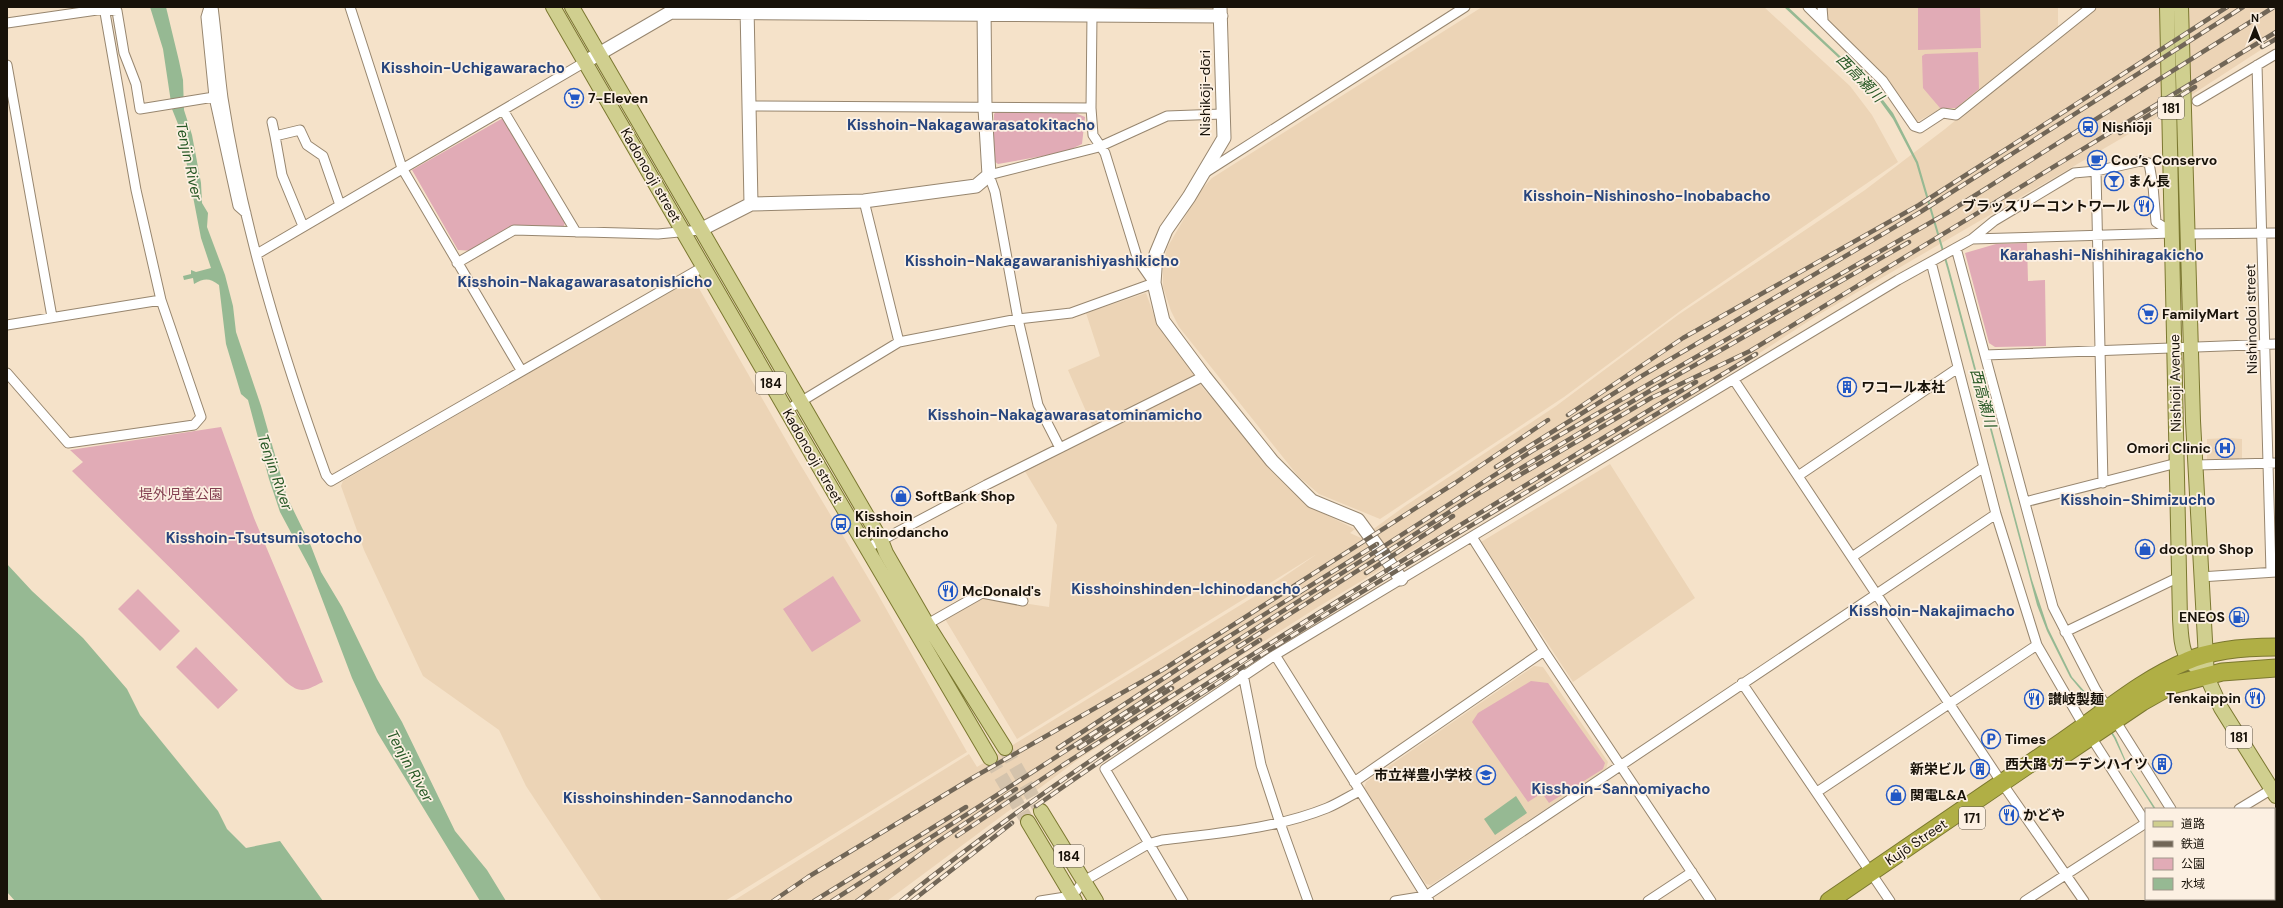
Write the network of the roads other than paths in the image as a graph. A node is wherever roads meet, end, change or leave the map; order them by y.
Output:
1 (209, 7) edge
2 (213, 7) edge
3 (350, 7) edge
4 (553, 7) edge
5 (572, 7) edge
6 (1464, 7) edge
7 (1808, 7) edge
8 (1822, 7) edge
9 (2091, 7) edge
10 (2167, 7) edge
11 (2181, 7) edge
12 (104, 8) edge
13 (747, 10) edge
14 (984, 10) edge
15 (1221, 11) edge
16 (1450, 11) edge
17 (1092, 14) junction
18 (1823, 20) junction
19 (7, 23) edge
20 (600, 53) junction
21 (2276, 54) edge
22 (585, 62) junction
23 (7, 65) edge
24 (2257, 65) junction
25 (210, 98) junction
26 (2197, 101) dead end
27 (749, 106) junction
28 (985, 108) junction
29 (1091, 108) junction
30 (503, 110) junction
31 (1222, 114) junction
32 (272, 122) dead end
33 (275, 136) junction
34 (643, 145) junction
35 (1099, 147) junction
36 (402, 168) junction
37 (2096, 171) junction
38 (1203, 174) junction
39 (988, 175) junction
40 (864, 202) junction
41 (340, 204) junction
42 (751, 204) junction
43 (246, 213) junction
44 (303, 226) junction
45 (700, 230) junction
46 (576, 232) junction
47 (685, 232) junction
48 (2276, 232) edge
49 (2173, 233) junction
50 (2263, 233) junction
51 (2188, 234) junction
52 (2096, 235) junction
53 (1972, 239) junction
54 (1956, 248) junction
55 (257, 254) junction
56 (1931, 262) junction
57 (457, 263) junction
58 (703, 267) junction
59 (1154, 283) junction
60 (160, 300) junction
61 (52, 317) junction
62 (1018, 319) junction
63 (7, 325) edge
64 (760, 333) junction
65 (747, 342) junction
66 (899, 342) junction
67 (2266, 344) junction
68 (2276, 344) edge
69 (2191, 347) junction
70 (2174, 348) junction
71 (2101, 351) junction
72 (1985, 355) junction
73 (1958, 368) junction
74 (520, 370) junction
75 (7, 373) edge
76 (1204, 376) junction
77 (1734, 380) junction
78 (800, 402) junction
79 (787, 410) junction
80 (1060, 448) junction
81 (2177, 463) junction
82 (2272, 463) edge
83 (2196, 465) junction
84 (1984, 467) junction
85 (839, 469) junction
86 (1798, 476) junction
87 (825, 477) junction
88 (2103, 482) junction
89 (2025, 502) junction
90 (1996, 514) junction
91 (1472, 538) junction
92 (881, 540) junction
93 (867, 548) junction
94 (1852, 557) junction
95 (2274, 572) edge
96 (2179, 577) junction
97 (2200, 577) junction
98 (1401, 579) junction
99 (1876, 594) junction
100 (1023, 601) dead end
101 (921, 627) junction
102 (2064, 632) junction
103 (2037, 645) junction
104 (2276, 647) edge
105 (1544, 651) junction
106 (1274, 655) junction
107 (2207, 655) junction
108 (2188, 661) junction
109 (2276, 668) edge
110 (1243, 674) junction
111 (2206, 677) junction
112 (1742, 683) junction
113 (1949, 703) junction
114 (2110, 716) junction
115 (2089, 730) junction
116 (1005, 748) tunnel mouth
117 (990, 758) tunnel mouth
118 (1620, 765) junction
119 (1354, 782) junction
120 (2273, 786) edge
121 (2006, 788) junction
122 (1360, 791) junction
123 (1817, 792) junction
124 (2170, 808) edge
125 (2240, 808) edge
126 (1041, 811) tunnel mouth
127 (2145, 821) edge
128 (1028, 822) tunnel mouth
129 (1280, 823) junction
130 (2145, 824) edge
131 (1148, 844) junction
132 (1692, 872) junction
133 (2066, 875) junction
134 (1874, 877) junction
135 (1084, 880) junction
136 (1427, 898) edge
137 (1074, 899) edge
138 (1040, 901) edge
139 (1096, 901) edge
140 (1183, 901) edge
141 (1308, 901) edge
142 (1395, 901) edge
143 (1648, 901) edge
144 (1711, 901) edge
145 (1828, 901) edge
146 (1849, 901) edge
147 (1890, 901) edge
148 (2025, 901) edge
149 (2084, 901) edge

1 - 25 street
2 - 43 street
3 - 36 street
4 - 22 main road, Kadonooji street / 184
5 - 20 main road, Kadonooji street / 184
6 - 16 street
7 - 18 street
8 - 18 street
9 - 18 street
10 - 49 main road, Nishioji Avenue / 181
11 - 51 main road, Nishioji Avenue / 181
12 - 19 street
12 - 25 street
12 - 60 street
13 - 14 street
13 - 20 street
13 - 27 street
14 - 17 street
14 - 28 street
15 - 17 street
15 - 31 street, Nishikōji-dōri
16 - 38 street
17 - 29 street
20 - 22 street
20 - 34 main road, Kadonooji street / 184
21 - 24 street
22 - 30 street
22 - 34 main road, Kadonooji street / 184
23 - 61 street
24 - 26 street
24 - 50 street, Nishinodoi street
25 - 43 street
27 - 28 street
27 - 42 street
28 - 29 street
28 - 39 street
29 - 35 street
30 - 36 street
30 - 46 street
31 - 35 street
31 - 38 street, Nishikōji-dōri
32 - 33 street
33 - 41 street
33 - 44 street
34 - 45 main road, Kadonooji street / 184
34 - 47 main road, Kadonooji street / 184
35 - 39 street
35 - 59 street
36 - 41 street
36 - 57 street
37 - 49 street
37 - 52 street
37 - 53 street
38 - 59 street, Nishikōji-dōri
39 - 40 street
39 - 62 street
40 - 42 street
40 - 66 street
41 - 44 street
42 - 45 street
43 - 55 street
44 - 55 street
45 - 47 street
45 - 64 main road, Kadonooji street / 184
46 - 47 street
46 - 57 street
47 - 58 main road, Kadonooji street / 184
48 - 50 street
49 - 52 street
49 - 70 main road, Nishioji Avenue / 181
50 - 51 street
50 - 67 street, Nishinodoi street
51 - 69 main road, Nishioji Avenue / 181
52 - 53 street
52 - 71 street
53 - 54 street
54 - 56 street
54 - 72 street
55 - 74 street
56 - 73 street
56 - 77 street
57 - 74 street
58 - 65 main road, Kadonooji street / 184
58 - 74 street
59 - 62 street
59 - 76 street, Nishikōji-dōri
60 - 61 street
60 - 75 street
61 - 63 street
62 - 66 street
62 - 80 street
64 - 65 street
64 - 78 main road, Kadonooji street / 184
65 - 79 main road, Kadonooji street / 184
66 - 78 street
67 - 68 street
67 - 69 street
67 - 82 street, Nishinodoi street
69 - 70 street
69 - 83 main road, Nishioji Avenue / 181
70 - 71 street
70 - 81 main road, Nishioji Avenue / 181
71 - 72 street
71 - 88 street
72 - 89 street
73 - 84 street
73 - 86 street
76 - 80 street
76 - 98 street, Nishikōji-dōri
77 - 86 street
77 - 91 street
78 - 79 street
78 - 85 main road, Kadonooji street / 184
79 - 87 main road, Kadonooji street / 184
80 - 92 street
81 - 88 street
81 - 96 main road, Nishioji Avenue / 181
82 - 83 street
82 - 95 street, Nishinodoi street
83 - 97 main road, Nishioji Avenue / 181
84 - 90 street
84 - 94 street
85 - 87 street
85 - 92 main road, Kadonooji street / 184
86 - 94 street
87 - 93 main road, Kadonooji street / 184
88 - 89 street
89 - 102 street
90 - 99 street
90 - 103 street
91 - 98 street
91 - 105 street
92 - 93 street
92 - 101 main road, Kadonooji street / 184
93 - 101 main road, Kadonooji street / 184
94 - 99 street
95 - 97 street
96 - 102 street
96 - 108 main road, Nishioji Avenue / 181
97 - 107 main road, Nishioji Avenue / 181
98 - 106 street
99 - 112 street
99 - 113 street
100 - 101 street
101 - 116 main road, Kadonooji street / 184
101 - 117 main road, Kadonooji street / 184
102 - 114 street
103 - 113 street
103 - 115 street
104 - 107 highway, Kujō Street / 171
105 - 118 street
105 - 119 street
106 - 110 street
106 - 119 street
107 - 108 highway, Kujō Street / 171
107 - 111 main road, Nishioji Avenue / 181
108 - 111 main road, Nishioji Avenue / 181
108 - 114 highway, Kujō Street / 171
109 - 111 highway, Kujō Street / 171
110 - 129 street
110 - 131 street
111 - 114 highway, Kujō Street / 171
111 - 120 main road, Nishioji Avenue / 181
112 - 118 street
112 - 123 street
113 - 121 street
113 - 123 street
114 - 115 highway, Kujō Street / 171
114 - 124 street
115 - 121 highway, Kujō Street / 171
115 - 127 street
118 - 132 street
118 - 136 street
119 - 122 street
120 - 125 street
121 - 133 street
121 - 134 highway, Kujō Street / 171
122 - 129 street
122 - 136 street
123 - 134 street
126 - 135 main road, 184
128 - 137 main road, 184
129 - 131 street
129 - 141 street
130 - 133 street
131 - 135 street
131 - 140 street
132 - 143 street
132 - 144 street
133 - 148 street
133 - 149 street
134 - 145 highway, Kujō Street / 171
134 - 146 highway, Kujō Street / 171
134 - 147 street
135 - 137 street
135 - 139 main road, 184
136 - 142 street
137 - 138 street

